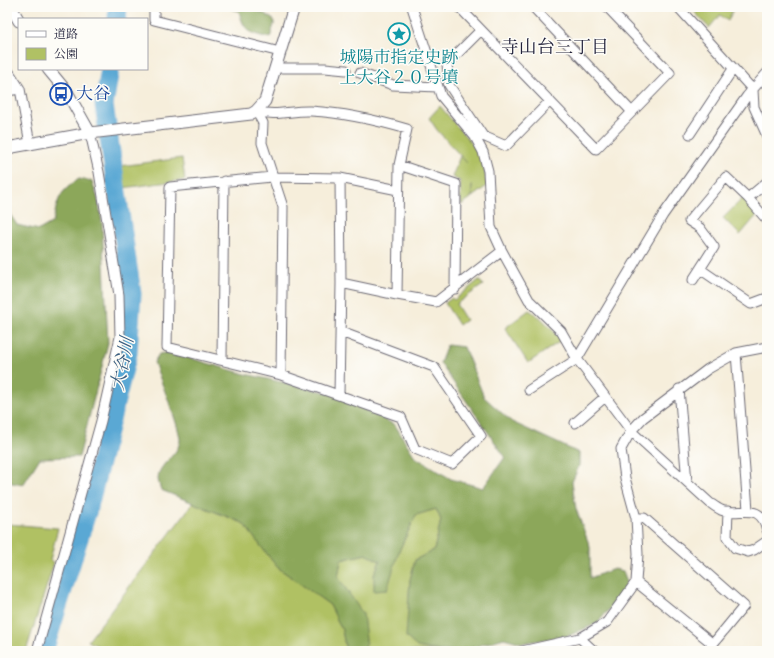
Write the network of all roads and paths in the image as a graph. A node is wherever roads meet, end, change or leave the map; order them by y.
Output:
1 (11, 7) edge
2 (154, 7) edge
3 (294, 7) edge
4 (412, 7) edge
5 (459, 7) edge
6 (532, 7) edge
7 (607, 7) edge
8 (678, 7) edge
9 (18, 19) edge
10 (481, 30) junction
11 (280, 52) junction
12 (276, 68) junction
13 (7, 69) edge
14 (734, 69) junction
15 (49, 70) edge
16 (346, 70) dead end
17 (360, 73) dead end
18 (767, 73) edge
19 (437, 87) junction
20 (20, 89) junction
21 (753, 90) junction
22 (7, 91) edge
23 (550, 101) junction
24 (256, 111) junction
25 (632, 112) junction
26 (95, 133) junction
27 (690, 134) dead end
28 (767, 136) edge
29 (30, 144) junction
30 (7, 148) edge
31 (399, 165) junction
32 (272, 177) junction
33 (340, 178) junction
34 (224, 181) junction
35 (767, 182) edge
36 (398, 190) junction
37 (748, 198) junction
38 (767, 220) edge
39 (502, 251) junction
40 (700, 269) junction
41 (693, 280) dead end
42 (341, 283) junction
43 (455, 289) junction
44 (397, 294) junction
45 (767, 298) edge
46 (340, 332) junction
47 (767, 347) edge
48 (736, 353) junction
49 (577, 359) junction
50 (222, 360) junction
51 (281, 374) junction
52 (679, 389) junction
53 (529, 390) dead end
54 (339, 394) junction
55 (605, 397) junction
56 (575, 423) dead end
57 (631, 431) junction
58 (687, 482) junction
59 (748, 510) junction
60 (728, 511) junction
61 (636, 518) junction
62 (767, 530) edge
63 (767, 541) edge
64 (636, 582) junction
65 (580, 638) junction
66 (710, 648) edge
67 (38, 651) edge
68 (522, 651) edge
69 (594, 651) edge

1 - 9 street
2 - 11 street
3 - 11 street
4 - 19 street
5 - 10 street
6 - 25 street
7 - 25 street
8 - 14 street
10 - 23 street
10 - 23 street
11 - 12 street
12 - 16 street
12 - 24 street
13 - 20 street
14 - 21 street
14 - 27 street
15 - 26 street
17 - 19 street
18 - 21 street
19 - 39 street
20 - 22 street
20 - 29 street
21 - 28 street
21 - 49 street
23 - 25 street
24 - 26 street
24 - 31 street
24 - 32 street
26 - 29 street
26 - 67 street
29 - 30 street
31 - 36 street
31 - 43 street
32 - 33 street
32 - 34 street
32 - 51 street
33 - 36 street
33 - 42 street
34 - 50 street
34 - 50 street
35 - 37 street
36 - 44 street
37 - 38 street
37 - 40 street
39 - 43 street
39 - 49 street
40 - 41 street
40 - 45 street
42 - 44 street
42 - 46 street
43 - 44 street
46 - 54 street
46 - 54 street
47 - 48 street
48 - 52 street
48 - 59 street
49 - 53 street
49 - 55 street
50 - 51 street
51 - 54 street
52 - 57 street
52 - 58 street
55 - 56 street
55 - 57 street
57 - 58 street
57 - 61 street
58 - 60 street
59 - 60 street
59 - 62 street
60 - 63 street
61 - 64 street
61 - 66 street
64 - 65 street
64 - 66 street
65 - 68 street
65 - 69 street

